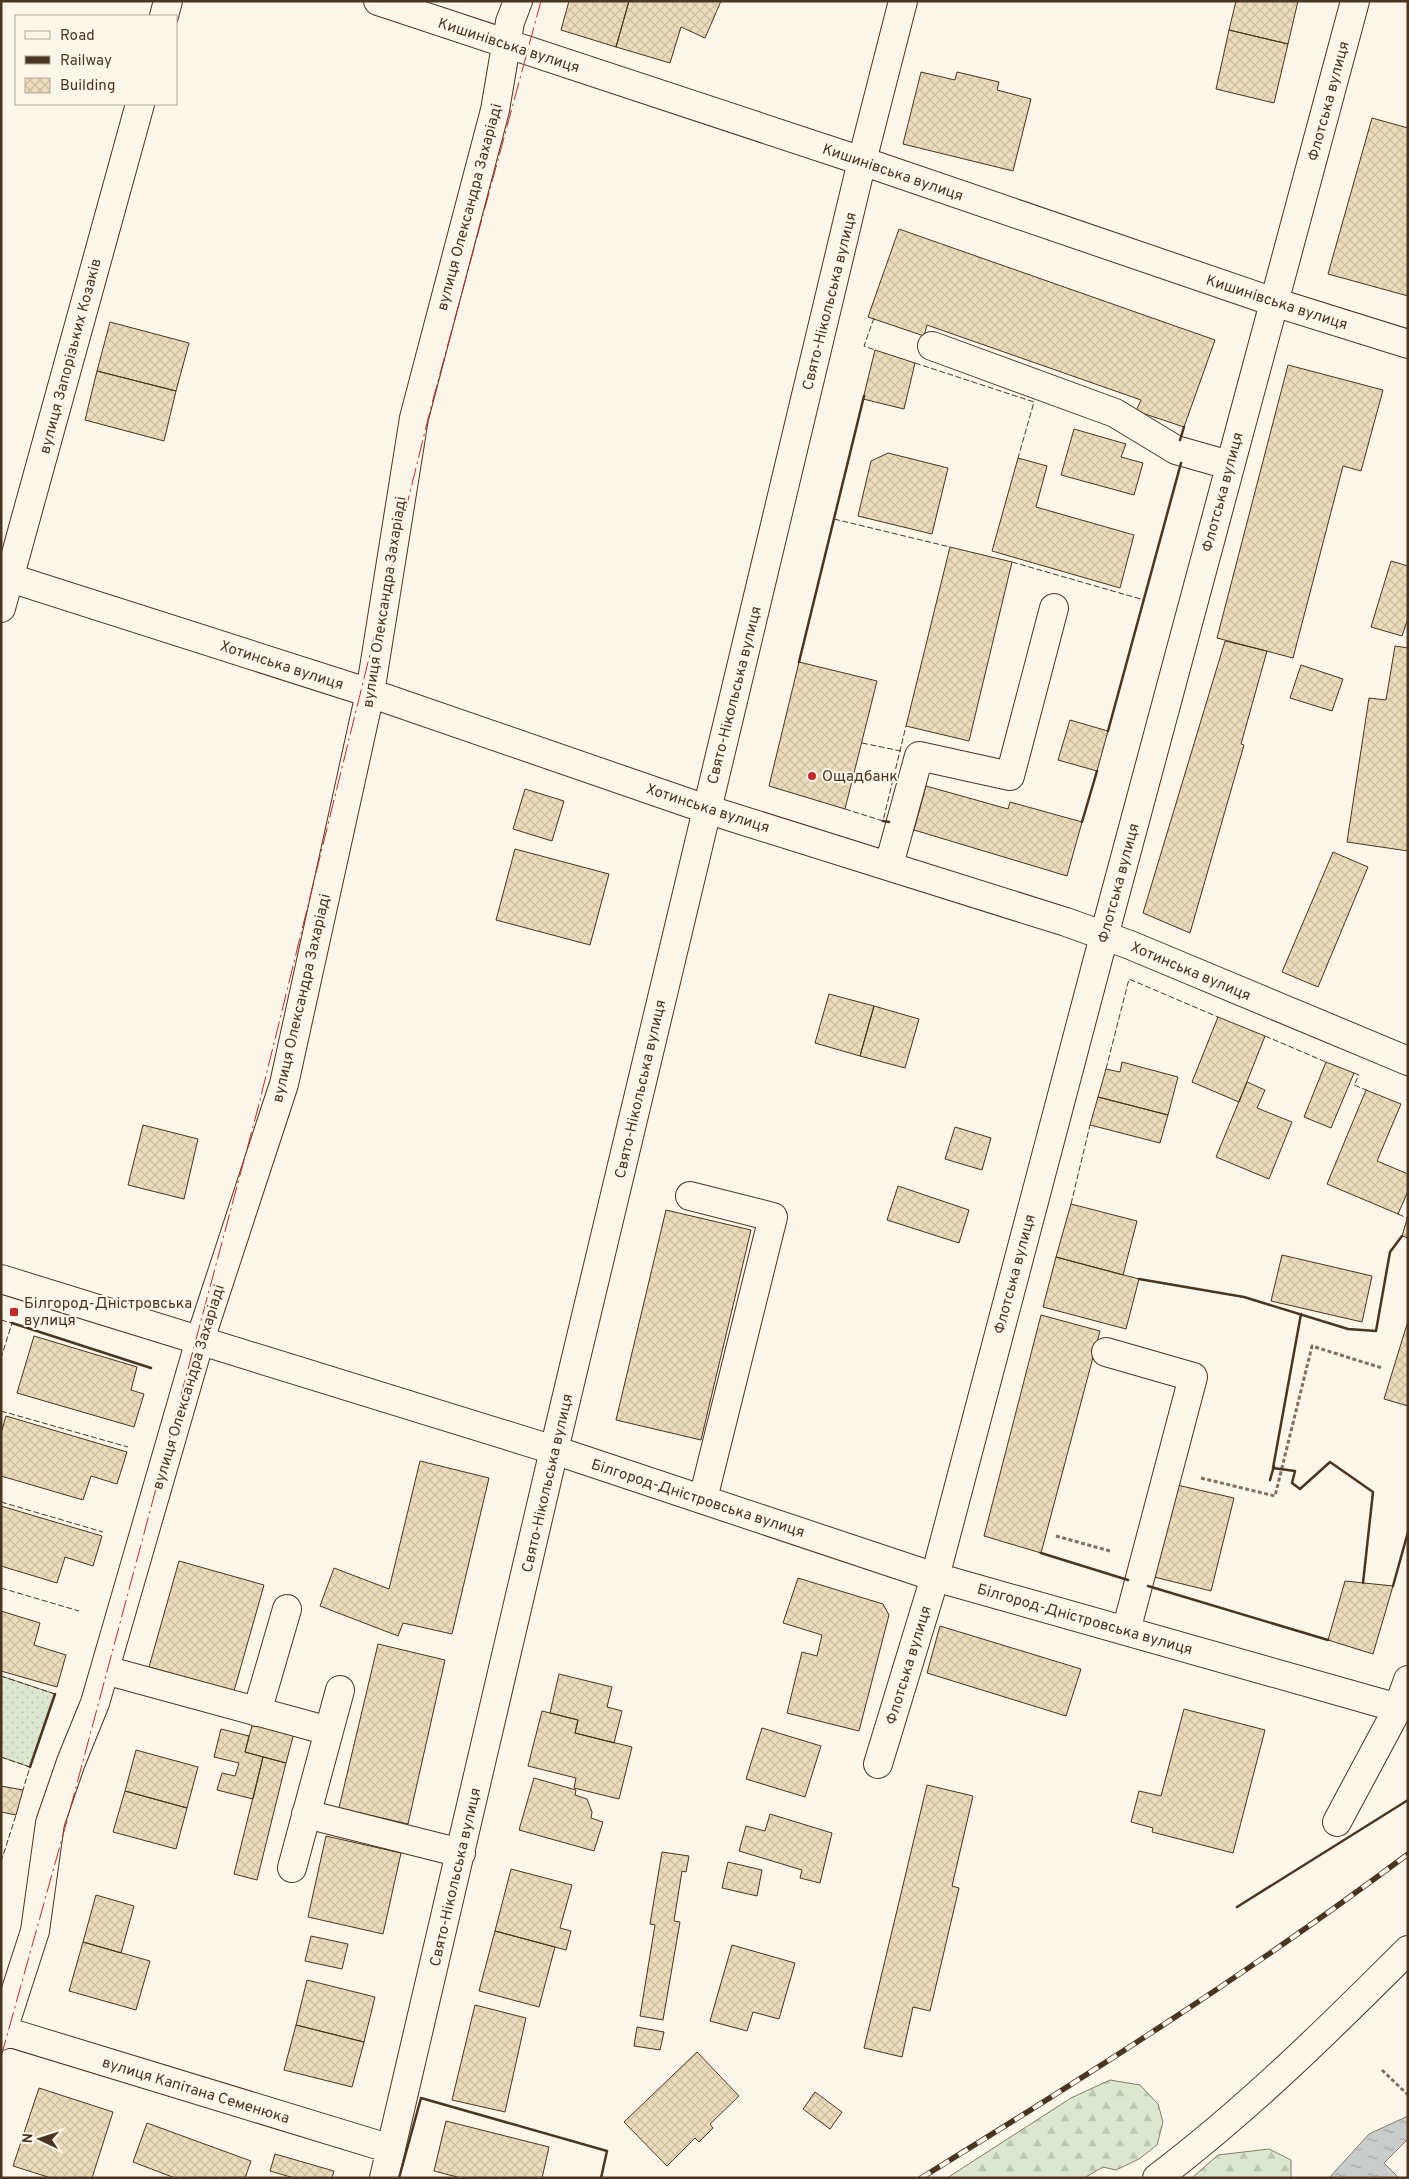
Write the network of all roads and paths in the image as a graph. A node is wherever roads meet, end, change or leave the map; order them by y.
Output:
1 (168, 1) edge
2 (378, 1) edge
3 (518, 1) edge
4 (903, 1) edge
5 (1355, 1) edge
6 (164, 15) edge
7 (506, 45) junction
8 (140, 105) edge
9 (862, 161) junction
10 (1274, 302) junction
11 (1408, 344) edge
12 (932, 346) dead end
13 (1230, 465) junction
14 (5, 576) edge
15 (1, 608) edge
16 (1054, 608) dead end
17 (370, 693) junction
18 (706, 809) junction
19 (890, 865) junction
20 (1104, 936) junction
21 (1408, 1061) edge
22 (690, 1196) dead end
23 (1, 1279) edge
24 (200, 1340) junction
25 (1106, 1352) dead end
26 (1382, 1368) dead end
27 (554, 1450) junction
28 (1168, 1470) junction
29 (702, 1499) junction
30 (1056, 1536) dead end
31 (1116, 1553) dead end
32 (935, 1577) junction
33 (287, 1609) dead end
34 (1126, 1631) junction
35 (105, 1670) junction
36 (1408, 1680) edge
37 (340, 1690) dead end
38 (1398, 1708) junction
39 (257, 1712) junction
40 (329, 1731) junction
41 (878, 1764) dead end
42 (306, 1814) junction
43 (1337, 1822) dead end
44 (461, 1853) junction
45 (292, 1868) dead end
46 (1408, 1950) edge
47 (2, 2032) edge
48 (1382, 2070) dead end
49 (1408, 2095) edge
50 (392, 2149) junction
51 (384, 2178) edge
52 (1157, 2178) edge

1 - 6 street
2 - 7 street, Кишинівська вулиця
3 - 7 street, вулиця Олександра Захаріаді
4 - 9 street, Свято-Нікольська вулиця
5 - 10 street, Флотська вулиця
7 - 9 street, Кишинівська вулиця
7 - 17 street, вулиця Олександра Захаріаді
8 - 14 street, вулиця Запорізьких Козаків
9 - 10 street, Кишинівська вулиця
9 - 18 street, Свято-Нікольська вулиця
10 - 11 street, Кишинівська вулиця
10 - 13 street, Флотська вулиця
12 - 13 street
13 - 20 street, Флотська вулиця
14 - 15 street, вулиця Запорізьких Козаків
14 - 17 street, Хотинська вулиця
16 - 19 street
17 - 18 street, Хотинська вулиця
17 - 24 street, вулиця Олександра Захаріаді
18 - 19 street, Хотинська вулиця
18 - 27 street, Свято-Нікольська вулиця
19 - 20 street, Хотинська вулиця
20 - 21 street, Хотинська вулиця
20 - 32 street, Флотська вулиця
22 - 29 street
23 - 24 street, Білгород-Дністровська вулиця
24 - 27 street, Білгород-Дністровська вулиця
24 - 35 street, вулиця Олександра Захаріаді
25 - 28 street
26 - 28 path
27 - 29 street, Білгород-Дністровська вулиця
27 - 44 street, Свято-Нікольська вулиця
28 - 34 street
29 - 32 street, Білгород-Дністровська вулиця
30 - 31 path
32 - 34 street, Білгород-Дністровська вулиця
32 - 41 street, Флотська вулиця
33 - 39 street
34 - 38 street, Білгород-Дністровська вулиця
35 - 39 street
35 - 47 street, вулиця Олександра Захаріаді
36 - 38 street
37 - 40 street
38 - 43 street
39 - 40 street
40 - 42 street
42 - 44 street
42 - 45 street
44 - 50 street, Свято-Нікольська вулиця
46 - 52 street
47 - 50 street, вулиця Капітана Семенюка
48 - 49 path
50 - 51 street, Свято-Нікольська вулиця

